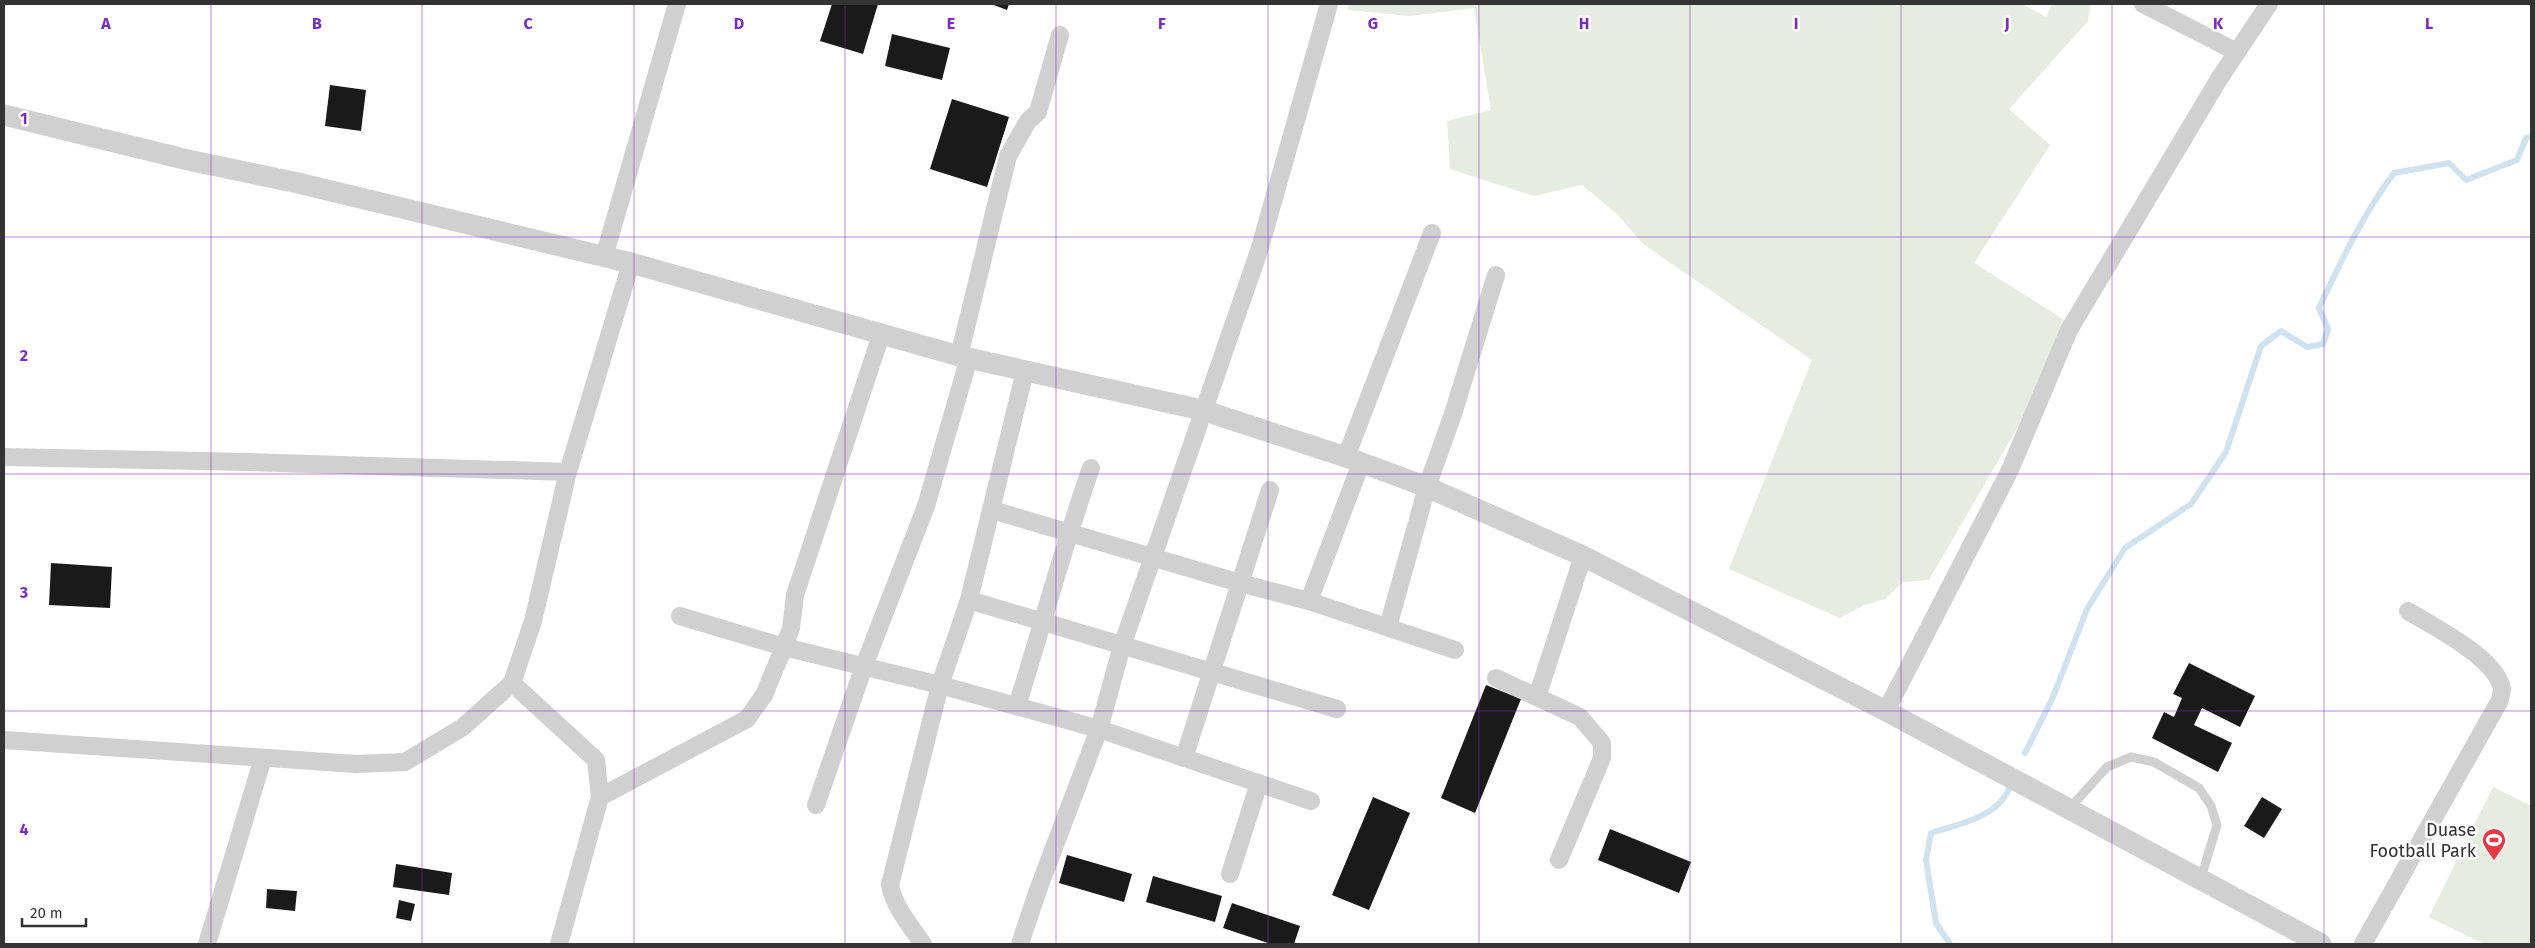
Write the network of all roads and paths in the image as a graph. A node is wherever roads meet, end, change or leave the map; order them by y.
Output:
1 (677, 4) edge
2 (1329, 4) edge
3 (2143, 4) edge
4 (2269, 4) edge
5 (1060, 35) dead end
6 (2237, 52) junction
7 (4, 115) edge
8 (1432, 233) dead end
9 (604, 257) junction
10 (631, 263) junction
11 (1496, 275) dead end
12 (882, 335) junction
13 (964, 357) junction
14 (1025, 371) junction
15 (1202, 410) junction
16 (4, 457) edge
17 (1354, 460) junction
18 (1091, 468) dead end
19 (568, 472) junction
20 (1427, 487) junction
21 (1270, 490) dead end
22 (992, 510) junction
23 (1068, 533) junction
24 (1583, 556) junction
25 (1153, 558) junction
26 (1240, 583) junction
27 (969, 600) junction
28 (1309, 601) junction
29 (2408, 611) dead end
30 (680, 616) dead end
31 (1044, 622) junction
32 (1388, 628) junction
33 (1122, 646) junction
34 (784, 647) junction
35 (1455, 650) dead end
36 (864, 666) junction
37 (1213, 673) junction
38 (1496, 678) dead end
39 (512, 683) junction
40 (940, 685) junction
41 (1537, 697) junction
42 (1017, 706) junction
43 (1337, 708) dead end
44 (1886, 711) junction
45 (1099, 729) junction
46 (4, 740) edge
47 (263, 758) junction
48 (1184, 758) junction
49 (1259, 783) junction
50 (600, 797) junction
51 (1311, 801) dead end
52 (816, 805) dead end
53 (2068, 810) junction
54 (1559, 860) dead end
55 (1230, 874) dead end
56 (2200, 880) junction
57 (208, 944) edge
58 (559, 944) edge
59 (923, 944) edge
60 (1020, 944) edge
61 (2321, 944) edge
62 (2363, 944) edge

1 - 9 street
2 - 15 street
3 - 6 street
4 - 6 street
5 - 13 street
6 - 44 street
7 - 9 street
8 - 17 street
9 - 10 street
10 - 12 street
10 - 19 street
11 - 20 street
12 - 13 street
12 - 34 street
13 - 14 street
13 - 36 street
14 - 15 street
14 - 22 street
15 - 17 street
15 - 25 street
16 - 19 street
17 - 20 street
17 - 28 street
18 - 23 street
19 - 39 street
20 - 24 street
20 - 32 street
21 - 26 street
22 - 23 street
22 - 27 street
23 - 25 street
23 - 31 street
24 - 41 street
24 - 44 street
25 - 26 street
25 - 33 street
26 - 28 street
26 - 37 street
27 - 31 street
27 - 40 street
28 - 32 street
29 - 62 street
30 - 34 street
31 - 33 street
31 - 42 street
32 - 35 street
33 - 37 street
33 - 45 street
34 - 36 street
34 - 50 street
36 - 40 street
36 - 52 street
37 - 43 street
37 - 48 street
38 - 41 street
39 - 47 street
39 - 50 street
40 - 42 street
40 - 59 street
41 - 54 street
42 - 45 street
44 - 53 street
45 - 48 street
45 - 60 street
46 - 47 street
47 - 57 street
48 - 49 street
49 - 51 street
49 - 55 street
50 - 58 street
53 - 56 street
53 - 56 lane
56 - 61 street

